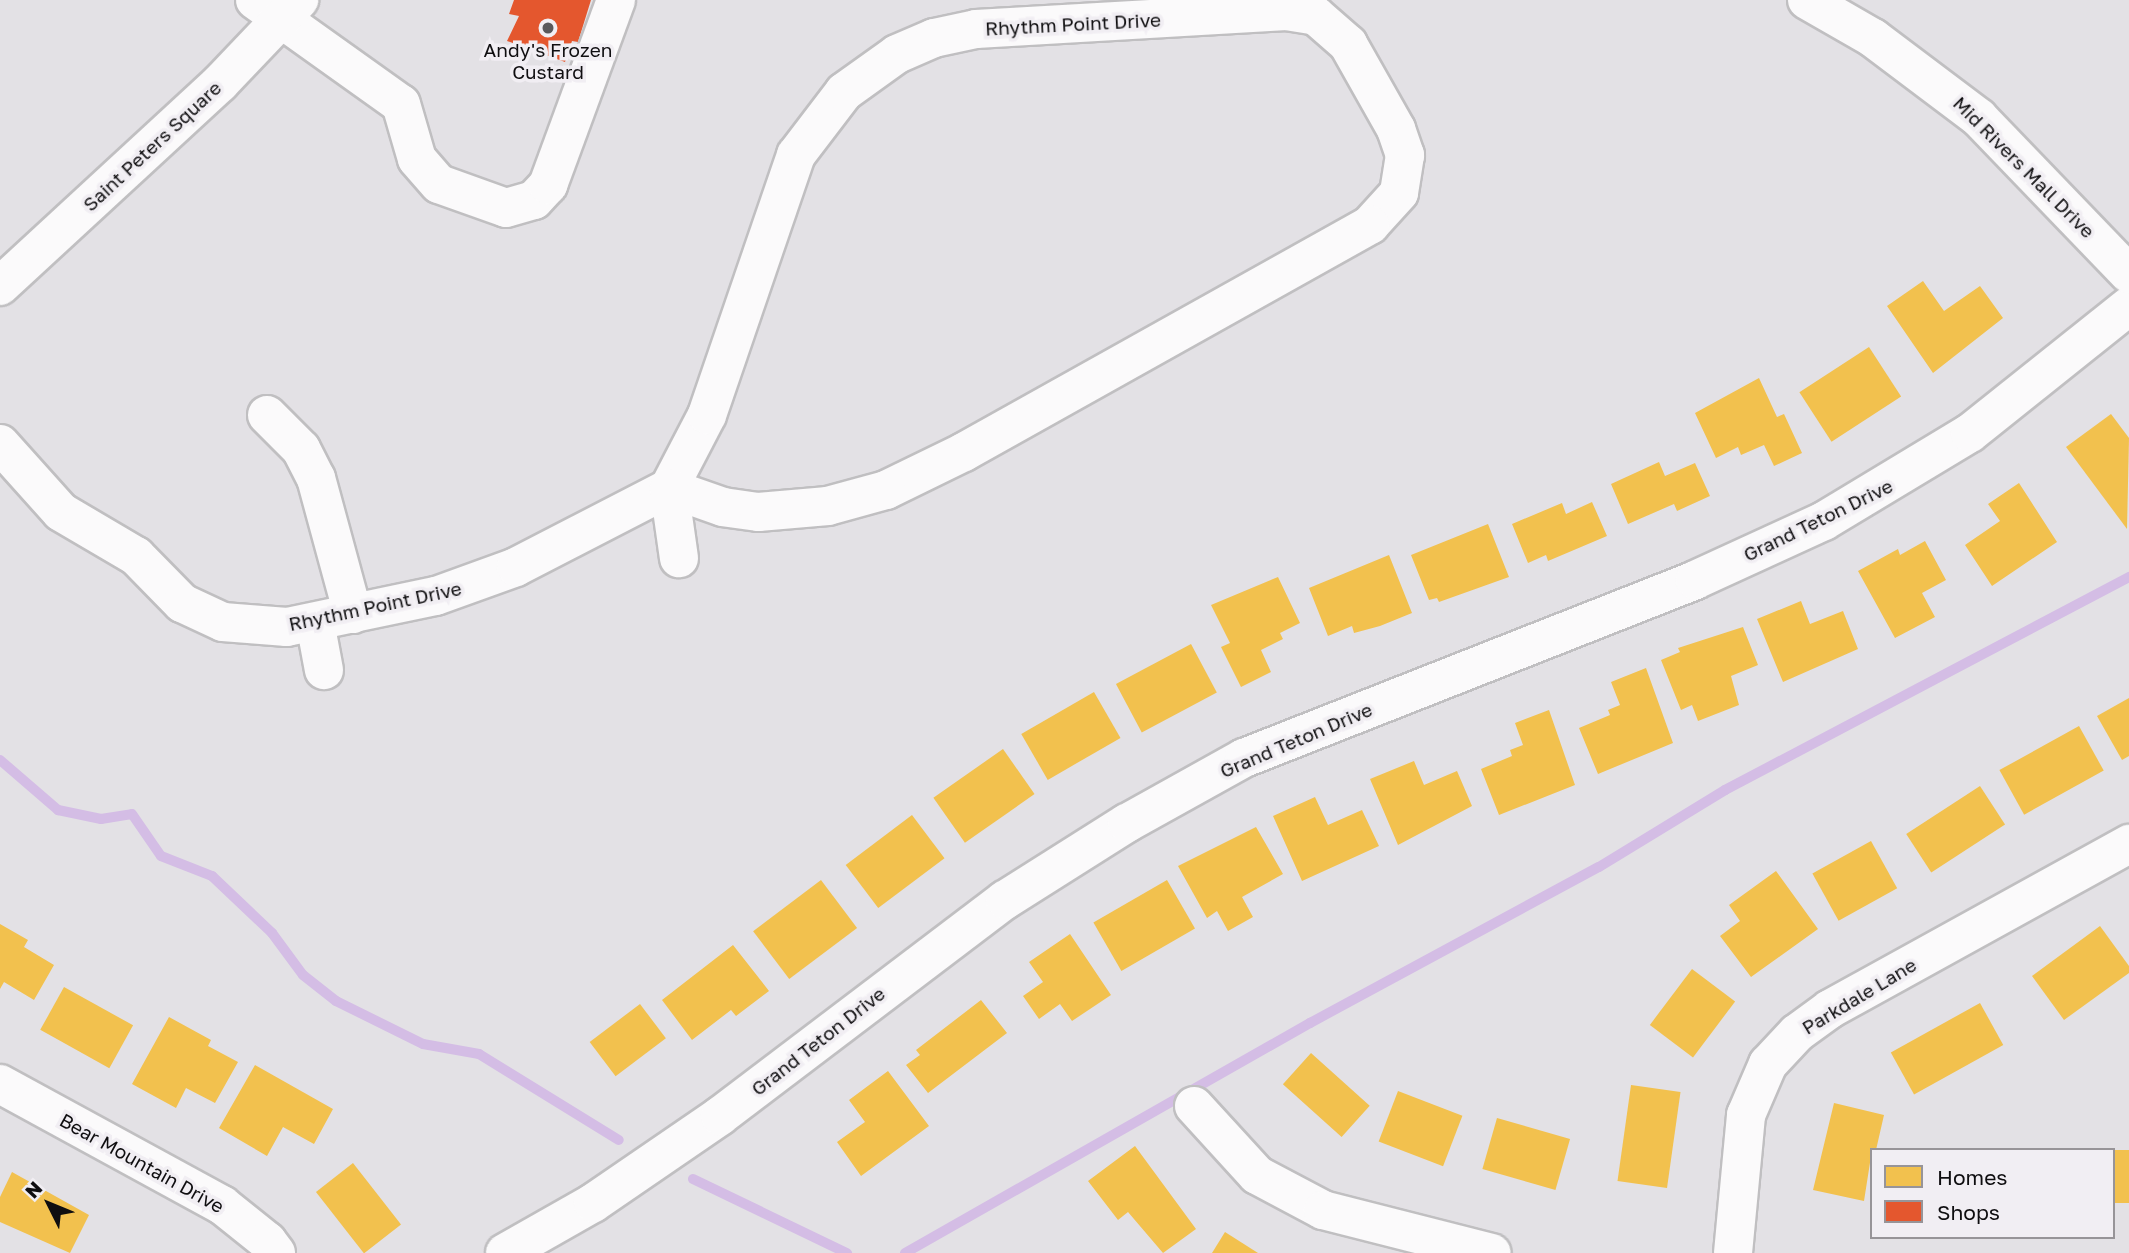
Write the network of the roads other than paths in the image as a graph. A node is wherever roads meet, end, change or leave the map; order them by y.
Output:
1 (616, 0) edge
2 (1807, 0) edge
3 (279, 7) edge
4 (5, 271) edge
5 (2129, 274) edge
6 (2129, 306) edge
7 (267, 415) dead end
8 (0, 444) edge
9 (669, 488) junction
10 (679, 558) dead end
11 (352, 614) junction
12 (315, 622) junction
13 (324, 670) dead end
14 (2129, 844) edge
15 (0, 1084) edge
16 (1194, 1106) dead end
17 (276, 1253) edge
18 (505, 1253) edge
19 (1492, 1253) edge
20 (1732, 1253) edge

1 - 3 street
2 - 5 street, Mid Rivers Mall Drive
3 - 4 street, Saint Peters Square
6 - 18 street, Grand Teton Drive
7 - 11 street
8 - 12 street, Rhythm Point Drive
9 - 9 street, Rhythm Point Drive
9 - 10 street
9 - 11 street, Rhythm Point Drive
11 - 12 street, Rhythm Point Drive
12 - 13 street
14 - 20 street, Parkdale Lane
15 - 17 street, Bear Mountain Drive
16 - 19 street

